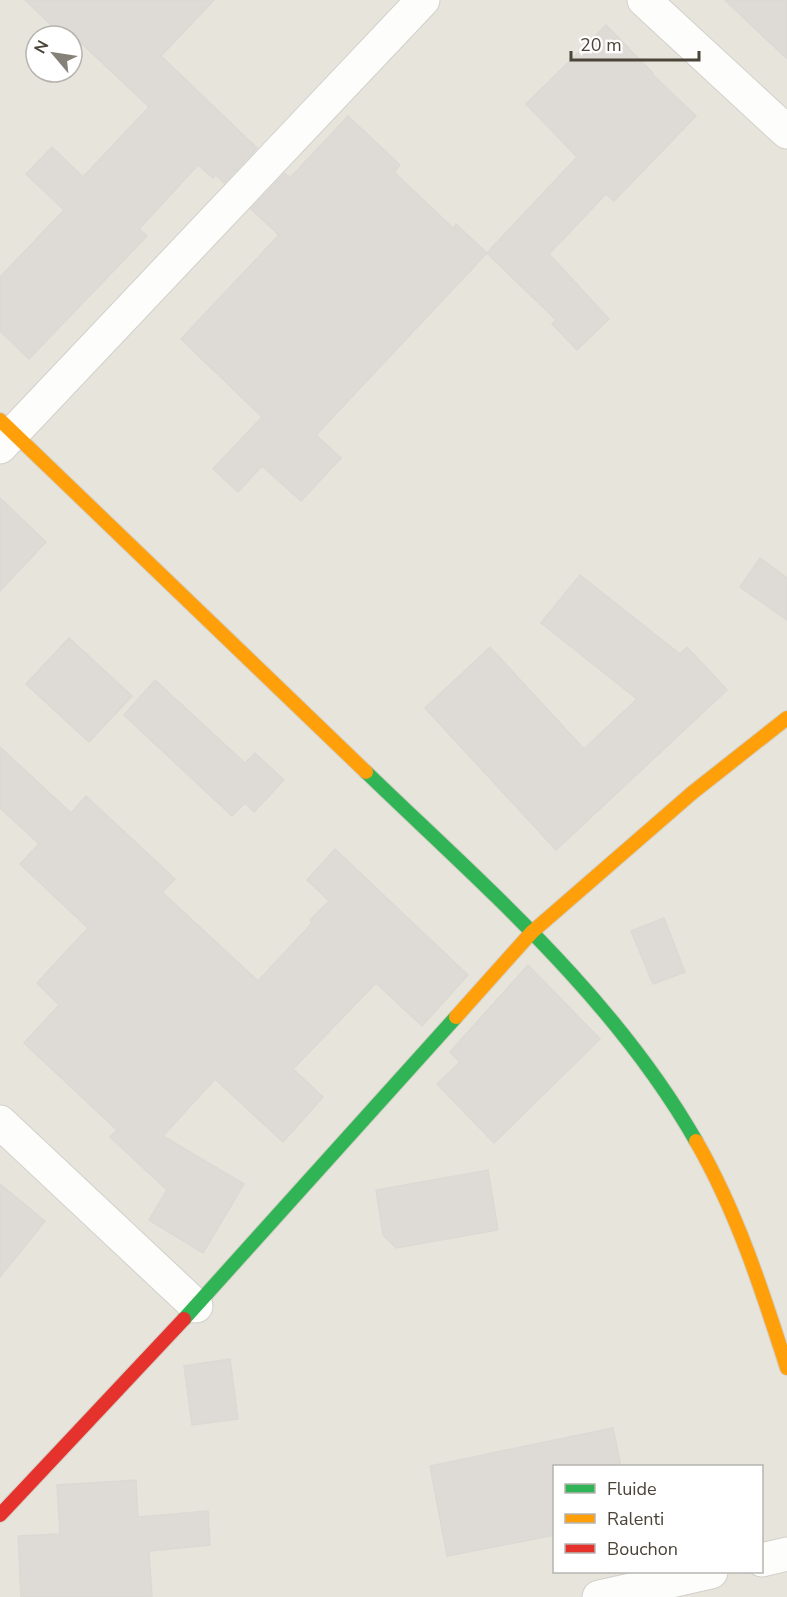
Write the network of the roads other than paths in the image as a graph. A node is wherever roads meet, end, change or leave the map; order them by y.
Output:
1 (423, 0) edge
2 (644, 0) edge
3 (787, 132) edge
4 (5, 433) edge
5 (787, 718) edge
6 (532, 932) junction
7 (0, 1122) edge
8 (196, 1306) junction
9 (787, 1368) edge
10 (0, 1515) edge
11 (787, 1554) edge
12 (763, 1560) edge
13 (707, 1573) edge
14 (599, 1597) edge

1 - 4 street
2 - 3 street
4 - 6 street
5 - 6 street
6 - 8 street
6 - 9 street
7 - 8 street
8 - 10 street
11 - 12 street
13 - 14 street

